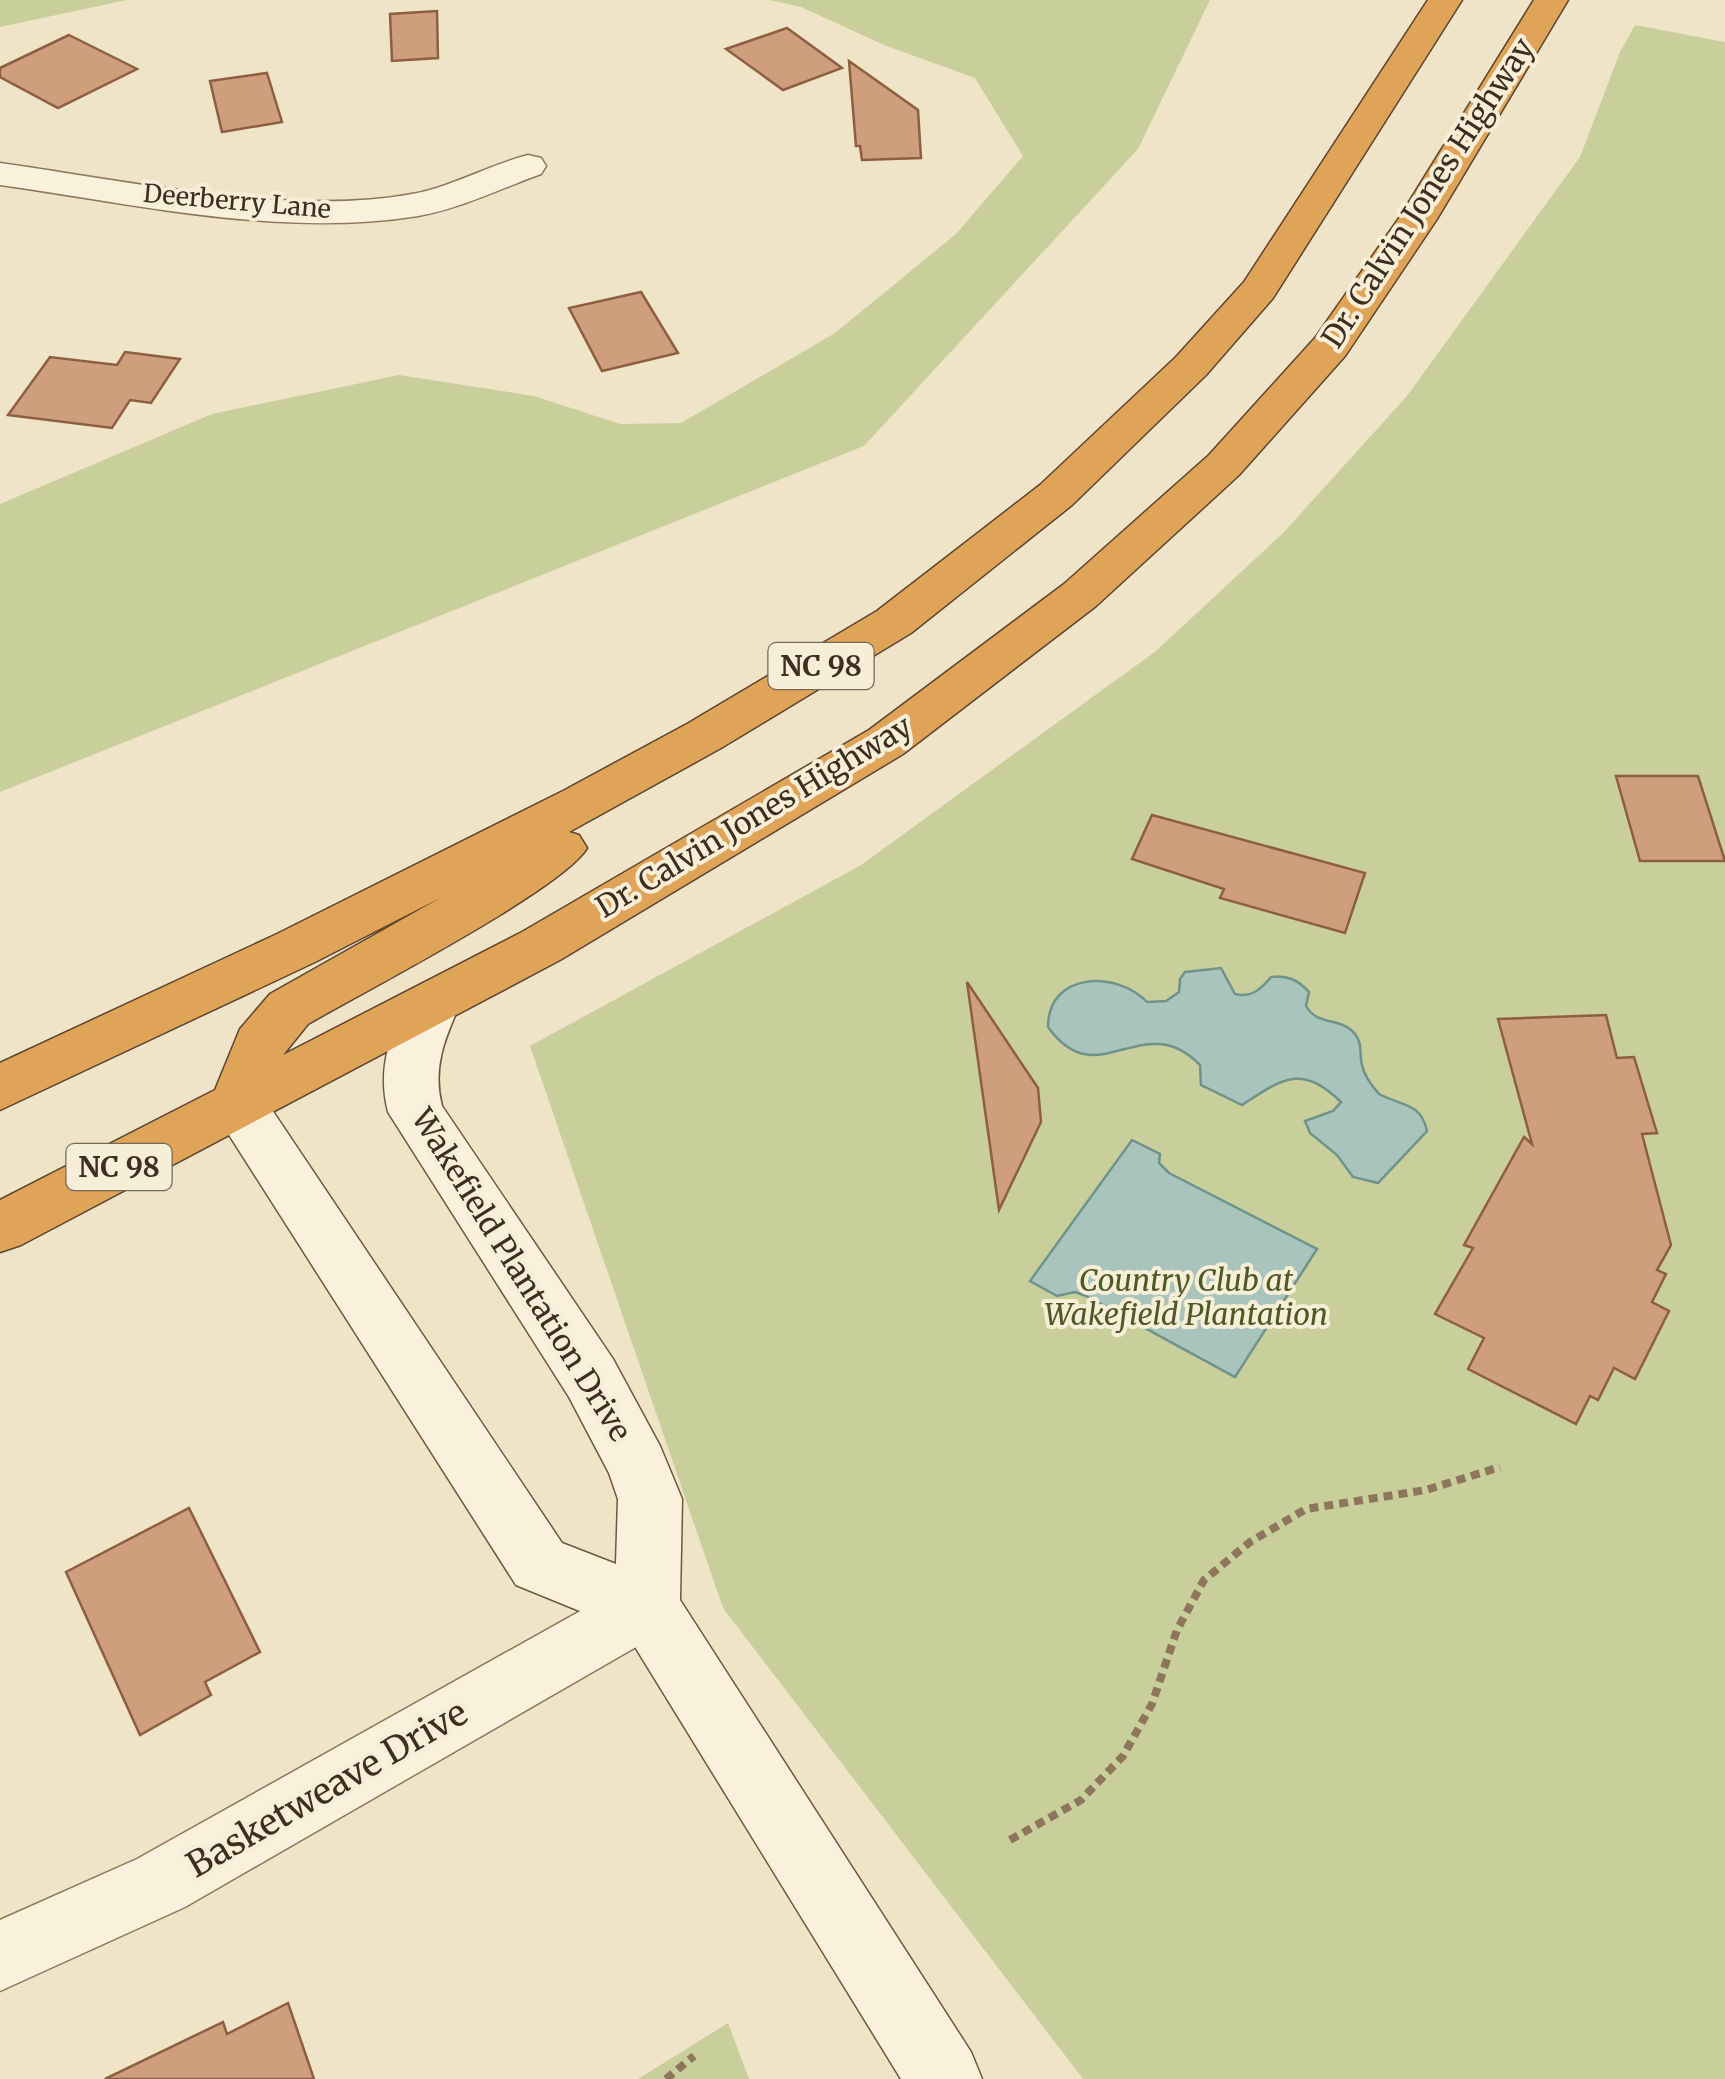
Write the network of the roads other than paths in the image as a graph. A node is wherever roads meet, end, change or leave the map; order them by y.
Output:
1 (1445, 0) edge
2 (1551, 0) edge
3 (528, 166) dead end
4 (0, 174) edge
5 (894, 622) junction
6 (432, 1004) junction
7 (0, 1088) edge
8 (238, 1105) junction
9 (0, 1228) edge
10 (646, 1607) junction
11 (0, 1956) edge
12 (944, 2079) edge

1 - 5 highway, NC 98
2 - 6 highway, Dr. Calvin Jones Highway / NC 98
3 - 4 street, Deerberry Lane
5 - 7 highway, NC 98
5 - 8 highway
6 - 8 highway, Dr. Calvin Jones Highway / NC 98
6 - 10 street, Wakefield Plantation Drive
8 - 9 highway, Dr. Calvin Jones Highway / NC 98
8 - 10 street
10 - 11 street, Basketweave Drive
10 - 12 street

